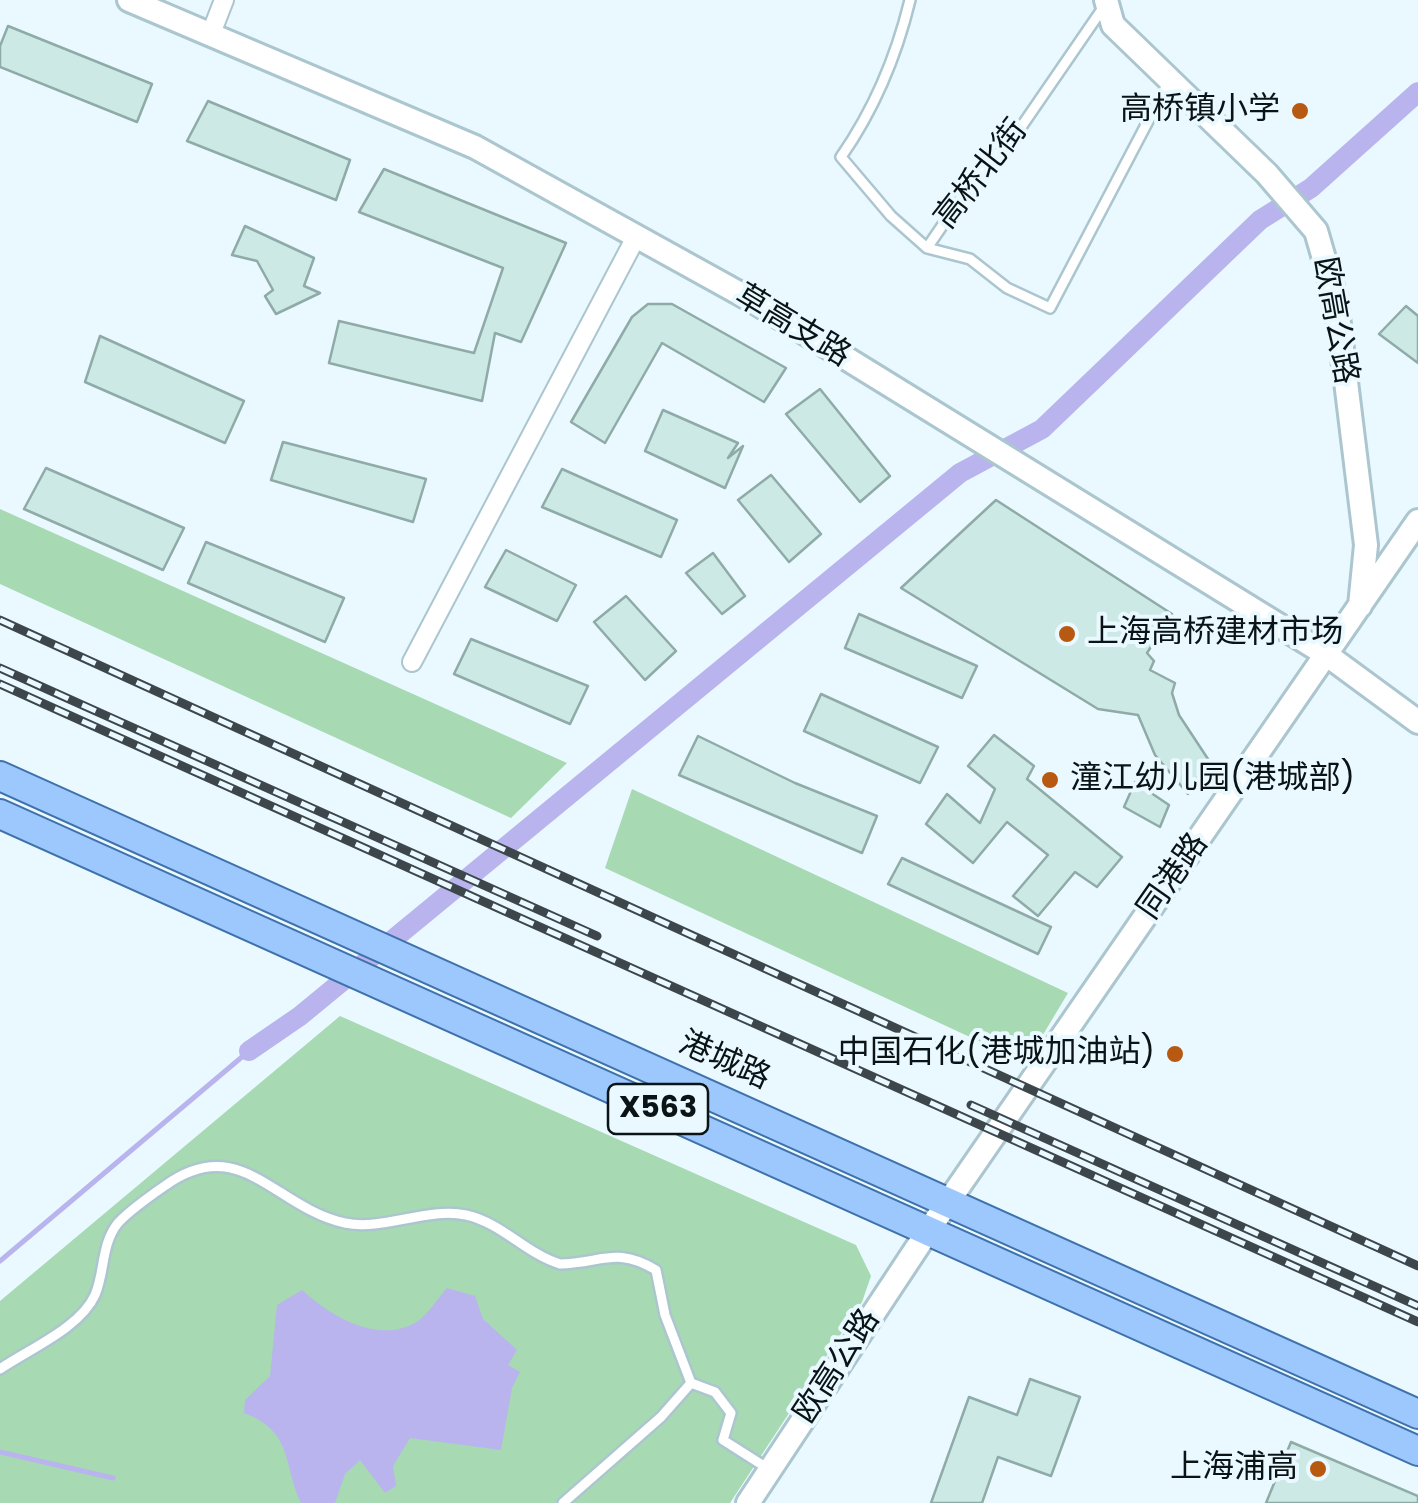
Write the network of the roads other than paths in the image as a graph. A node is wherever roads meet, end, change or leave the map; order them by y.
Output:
1 (129, 0) edge
2 (224, 0) edge
3 (910, 0) edge
4 (1105, 3) edge
5 (210, 36) junction
6 (1168, 82) junction
7 (635, 240) junction
8 (927, 248) junction
9 (1418, 521) edge
10 (1360, 608) junction
11 (1326, 656) junction
12 (412, 662) dead end
13 (1418, 722) edge
14 (0, 776) edge
15 (0, 814) edge
16 (950, 1203) junction
17 (928, 1231) junction
18 (0, 1369) edge
19 (691, 1383) junction
20 (1418, 1414) edge
21 (1418, 1451) edge
22 (770, 1470) junction
23 (563, 1503) edge
24 (748, 1503) edge

1 - 5 street, 草高支路
2 - 5 street
3 - 8 lane, 高桥北街
4 - 6 street, 欧高公路
4 - 8 lane, 高桥北街
5 - 7 street, 草高支路
6 - 8 lane
6 - 10 street, 欧高公路
7 - 11 street, 草高支路
7 - 12 street
9 - 10 street, 同港路
10 - 11 street, 同港路
11 - 13 street, 草高支路
11 - 16 street, 同港路
14 - 16 main road, 港城路 / X563
15 - 17 main road, X563
16 - 17 street, 同港路
16 - 20 main road, 港城路 / X563
17 - 21 main road, X563
17 - 22 street, 欧高公路
18 - 19 lane
19 - 22 lane
19 - 23 lane
22 - 24 street, 欧高公路

